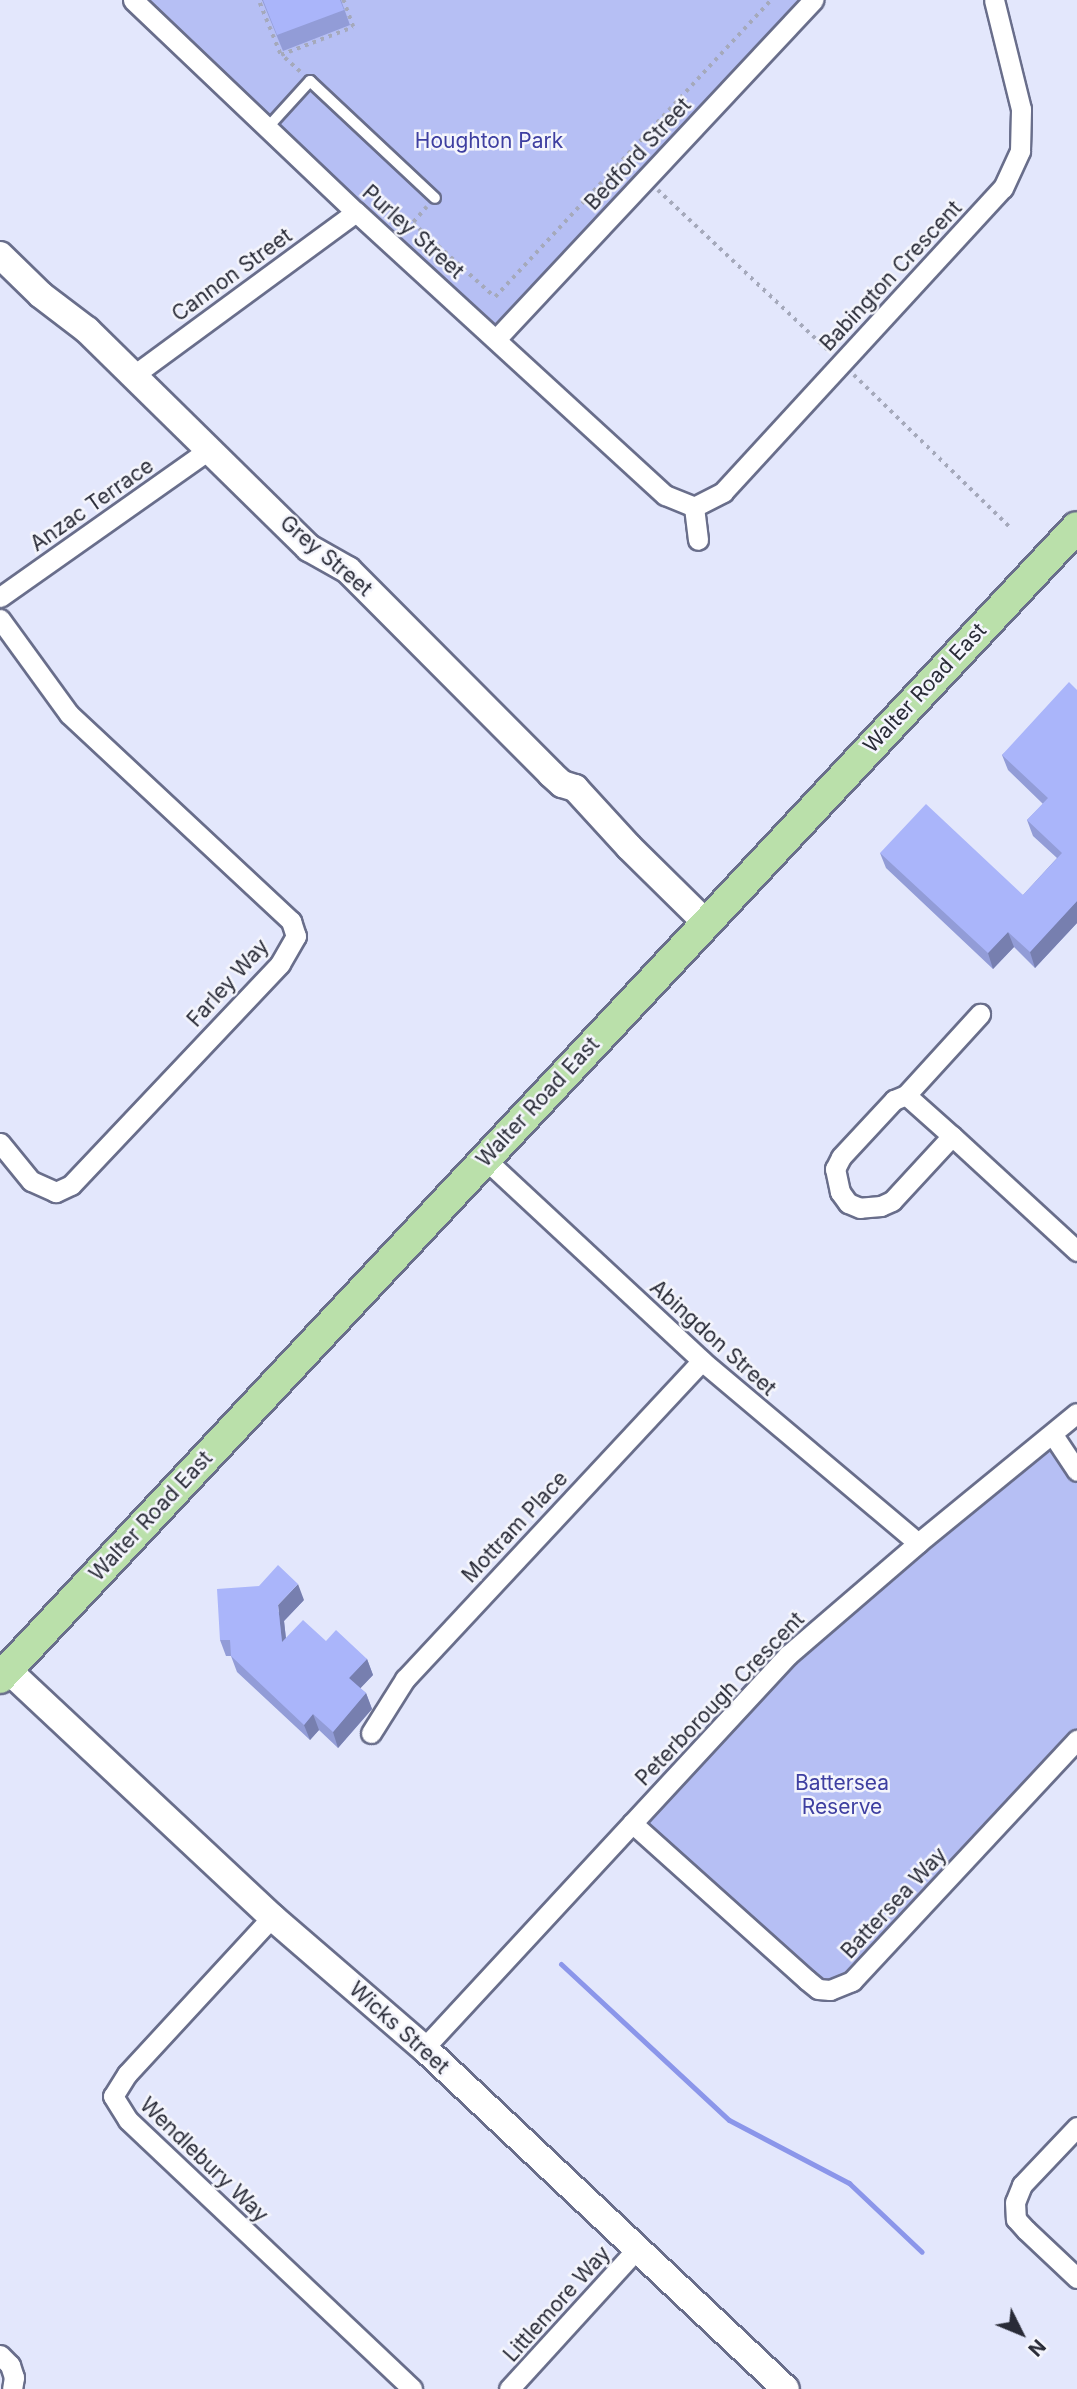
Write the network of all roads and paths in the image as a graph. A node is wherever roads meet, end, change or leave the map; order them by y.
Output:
1 (134, 0) edge
2 (266, 0) edge
3 (343, 0) edge
4 (771, 0) edge
5 (813, 0) edge
6 (994, 0) edge
7 (281, 55) junction
8 (310, 81) junction
9 (269, 126) junction
10 (435, 198) joint
11 (356, 212) junction
12 (0, 255) edge
13 (496, 338) junction
14 (134, 375) junction
15 (210, 449) junction
16 (694, 507) junction
17 (1077, 527) edge
18 (698, 540) dead end
19 (0, 597) edge
20 (0, 619) edge
21 (706, 923) junction
22 (980, 1014) dead end
23 (906, 1095) junction
24 (952, 1136) junction
25 (0, 1143) edge
26 (485, 1159) junction
27 (1077, 1251) edge
28 (702, 1361) junction
29 (1077, 1413) edge
30 (1053, 1435) junction
31 (1077, 1471) edge
32 (918, 1543) junction
33 (4, 1674) edge
34 (371, 1733) dead end
35 (1077, 1740) edge
36 (632, 1823) junction
37 (272, 1917) junction
38 (424, 2048) junction
39 (1077, 2127) edge
40 (637, 2249) junction
41 (1077, 2278) edge
42 (0, 2355) edge
43 (12, 2389) edge
44 (412, 2389) edge
45 (509, 2389) edge
46 (786, 2389) edge

1 - 9 street, Purley Street
2 - 7 path
3 - 7 path
4 - 10 path
5 - 13 street, Bedford Street
6 - 16 street, Babington Crescent
7 - 8 path
8 - 9 lane
8 - 10 lane
9 - 11 street, Purley Street
11 - 13 street, Purley Street
11 - 14 street, Cannon Street
12 - 14 street, Grey Street
13 - 16 street, Purley Street
14 - 15 street, Grey Street
15 - 19 street, Anzac Terrace
15 - 21 street, Grey Street
16 - 18 street
17 - 21 main road, Walter Road East
20 - 25 street, Farley Way
21 - 26 main road, Walter Road East
22 - 23 street
23 - 24 street
23 - 24 street
24 - 27 street
26 - 28 street, Abingdon Street
26 - 33 main road, Walter Road East
28 - 32 street, Abingdon Street
28 - 34 street, Mottram Place
29 - 30 street, Peterborough Crescent
30 - 31 street
30 - 32 street, Peterborough Crescent
32 - 36 street, Peterborough Crescent
33 - 37 street, Wicks Street
35 - 36 street, Battersea Way
36 - 38 street, Peterborough Crescent
37 - 38 street, Wicks Street
37 - 44 street, Wendlebury Way
38 - 40 street, Wicks Street
39 - 41 street
40 - 45 street, Littlemore Way
40 - 46 street, Wicks Street
42 - 43 street

